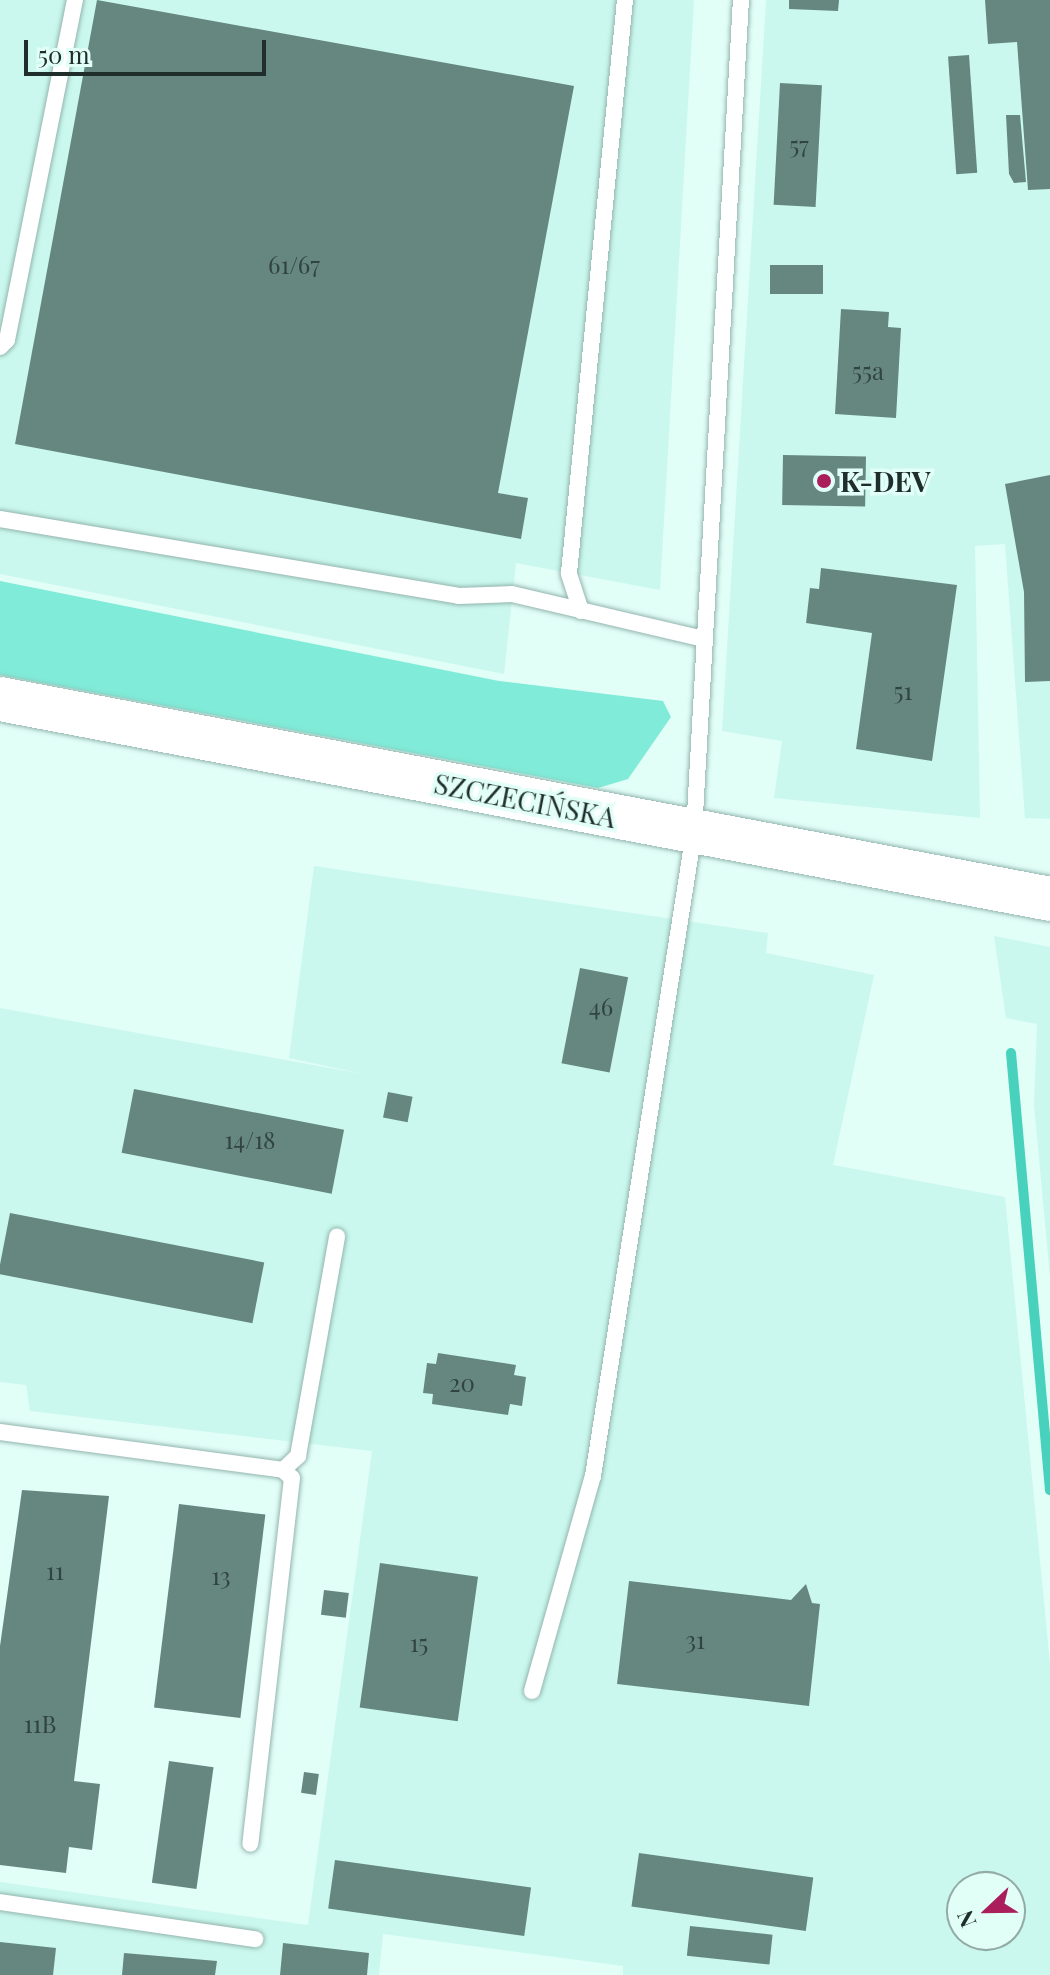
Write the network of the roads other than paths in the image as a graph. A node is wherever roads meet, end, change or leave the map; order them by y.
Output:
1 (75, 0) edge
2 (625, 0) edge
3 (741, 0) edge
4 (0, 347) edge
5 (0, 519) edge
6 (581, 611) junction
7 (704, 639) junction
8 (0, 699) edge
9 (694, 832) junction
10 (1050, 899) edge
11 (337, 1236) dead end
12 (0, 1432) edge
13 (283, 1470) junction
14 (532, 1691) dead end
15 (250, 1844) dead end
16 (0, 1902) edge
17 (255, 1939) dead end

1 - 4 lane
2 - 6 lane
3 - 7 lane
5 - 6 lane
6 - 7 lane
7 - 9 lane
8 - 9 main road, SZCZECIŃSKA
9 - 10 main road, SZCZECIŃSKA
9 - 14 lane
11 - 13 lane
12 - 13 lane
13 - 15 lane
16 - 17 lane

